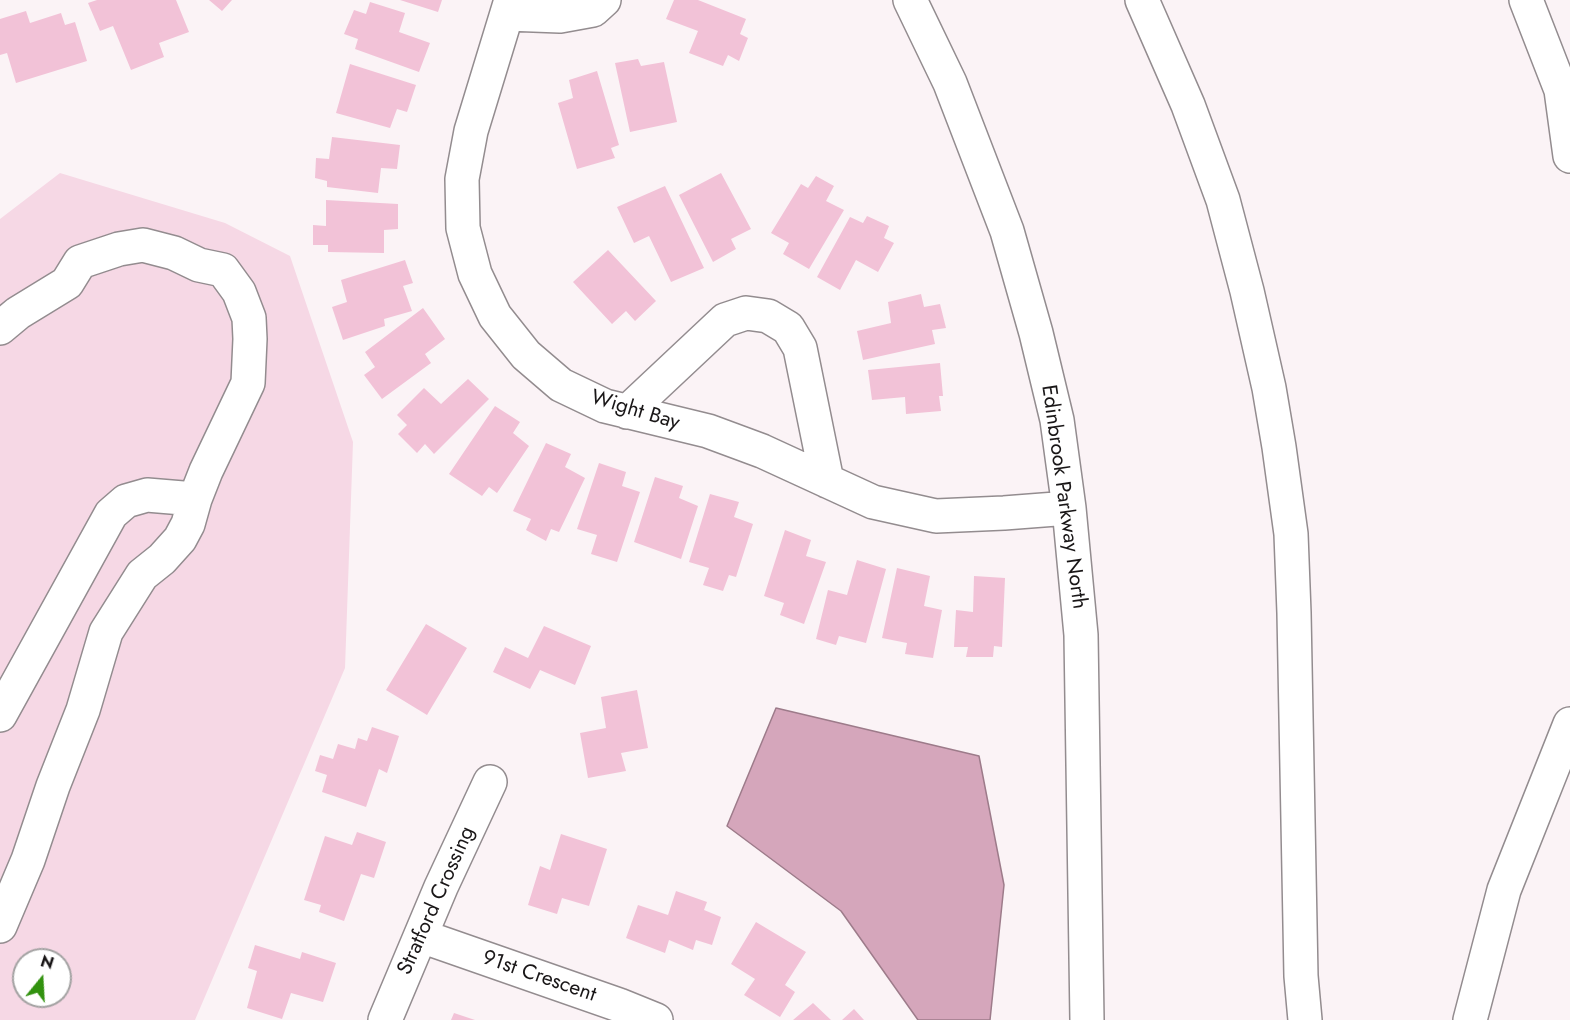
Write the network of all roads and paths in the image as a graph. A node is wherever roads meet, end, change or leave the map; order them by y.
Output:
1 (604, 0) edge
2 (909, 0) edge
3 (1142, 0) edge
4 (1526, 0) edge
5 (509, 7) edge
6 (1570, 156) edge
7 (0, 328) edge
8 (627, 412) junction
9 (827, 482) junction
10 (195, 499) junction
11 (1069, 508) junction
12 (0, 715) edge
13 (1570, 724) edge
14 (490, 782) dead end
15 (0, 926) edge
16 (421, 936) junction
17 (385, 1020) edge
18 (656, 1020) edge
19 (1087, 1020) edge
20 (1305, 1020) edge
21 (1470, 1020) edge

1 - 5 main road, Wight Bay
2 - 11 main road, Edinbrook Parkway North
3 - 20 main road
4 - 6 main road
5 - 8 main road, Wight Bay
7 - 10 main road
8 - 9 main road, Wight Bay
8 - 9 main road
9 - 11 main road, Wight Bay
10 - 12 main road
10 - 15 main road
11 - 19 main road, Edinbrook Parkway North
13 - 21 main road
14 - 16 main road, Stratford Crossing
16 - 17 main road, Stratford Crossing
16 - 18 main road, 91st Crescent

